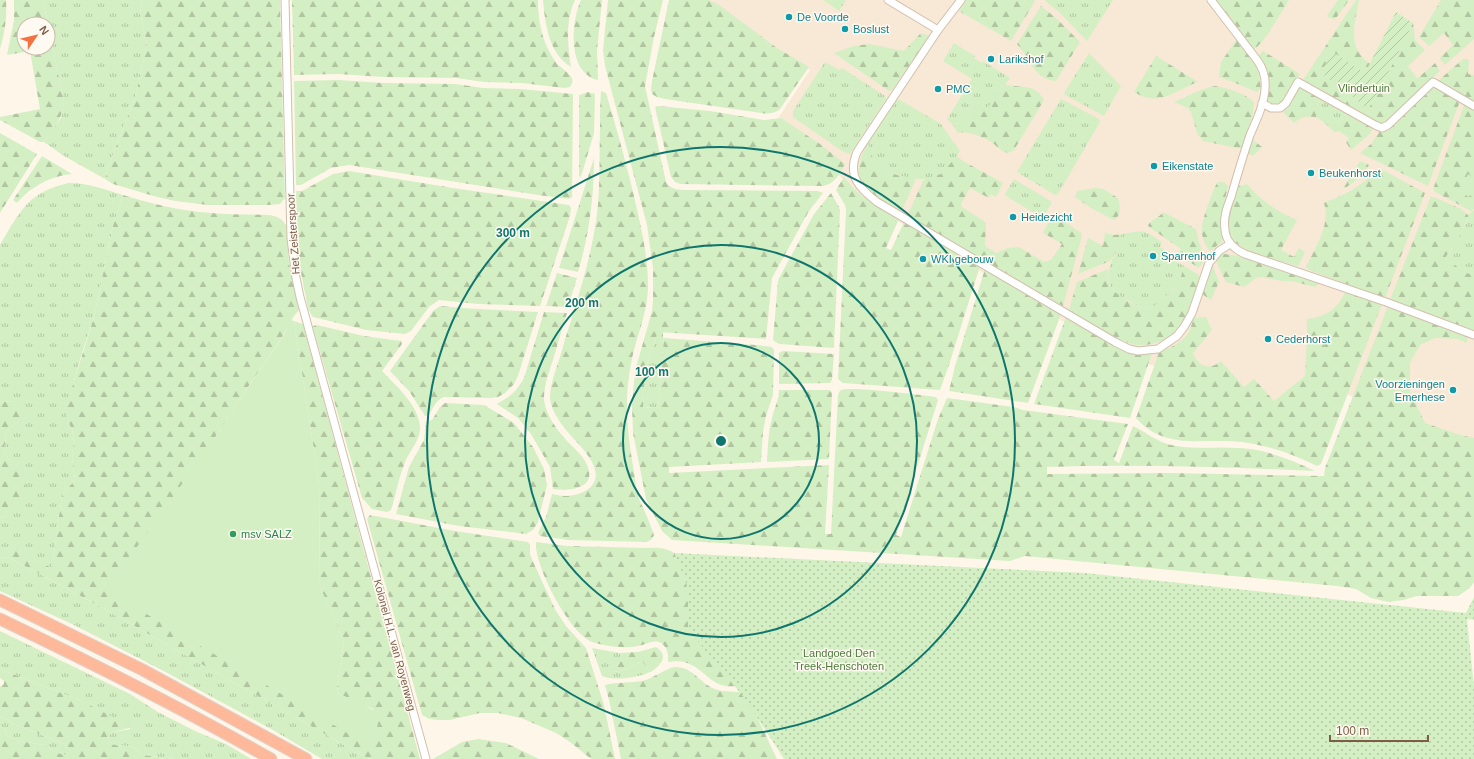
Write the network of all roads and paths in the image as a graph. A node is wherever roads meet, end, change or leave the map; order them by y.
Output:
1 (286, 0) edge
2 (888, 0) edge
3 (961, 0) edge
4 (1211, 0) edge
5 (938, 30) junction
6 (1262, 103) junction
7 (1474, 106) edge
8 (1230, 244) junction
9 (1474, 335) edge
10 (364, 532) joint
11 (0, 600) edge
12 (0, 619) edge
13 (271, 759) edge
14 (306, 759) edge
15 (426, 759) edge

1 - 10 street, Het Zeisterspoor
2 - 5 street
3 - 5 street
4 - 6 street
5 - 8 street
6 - 7 street
6 - 8 street
8 - 9 street
10 - 15 street, Kolonel H.L. van Royenweg
11 - 14 highway
12 - 13 highway

